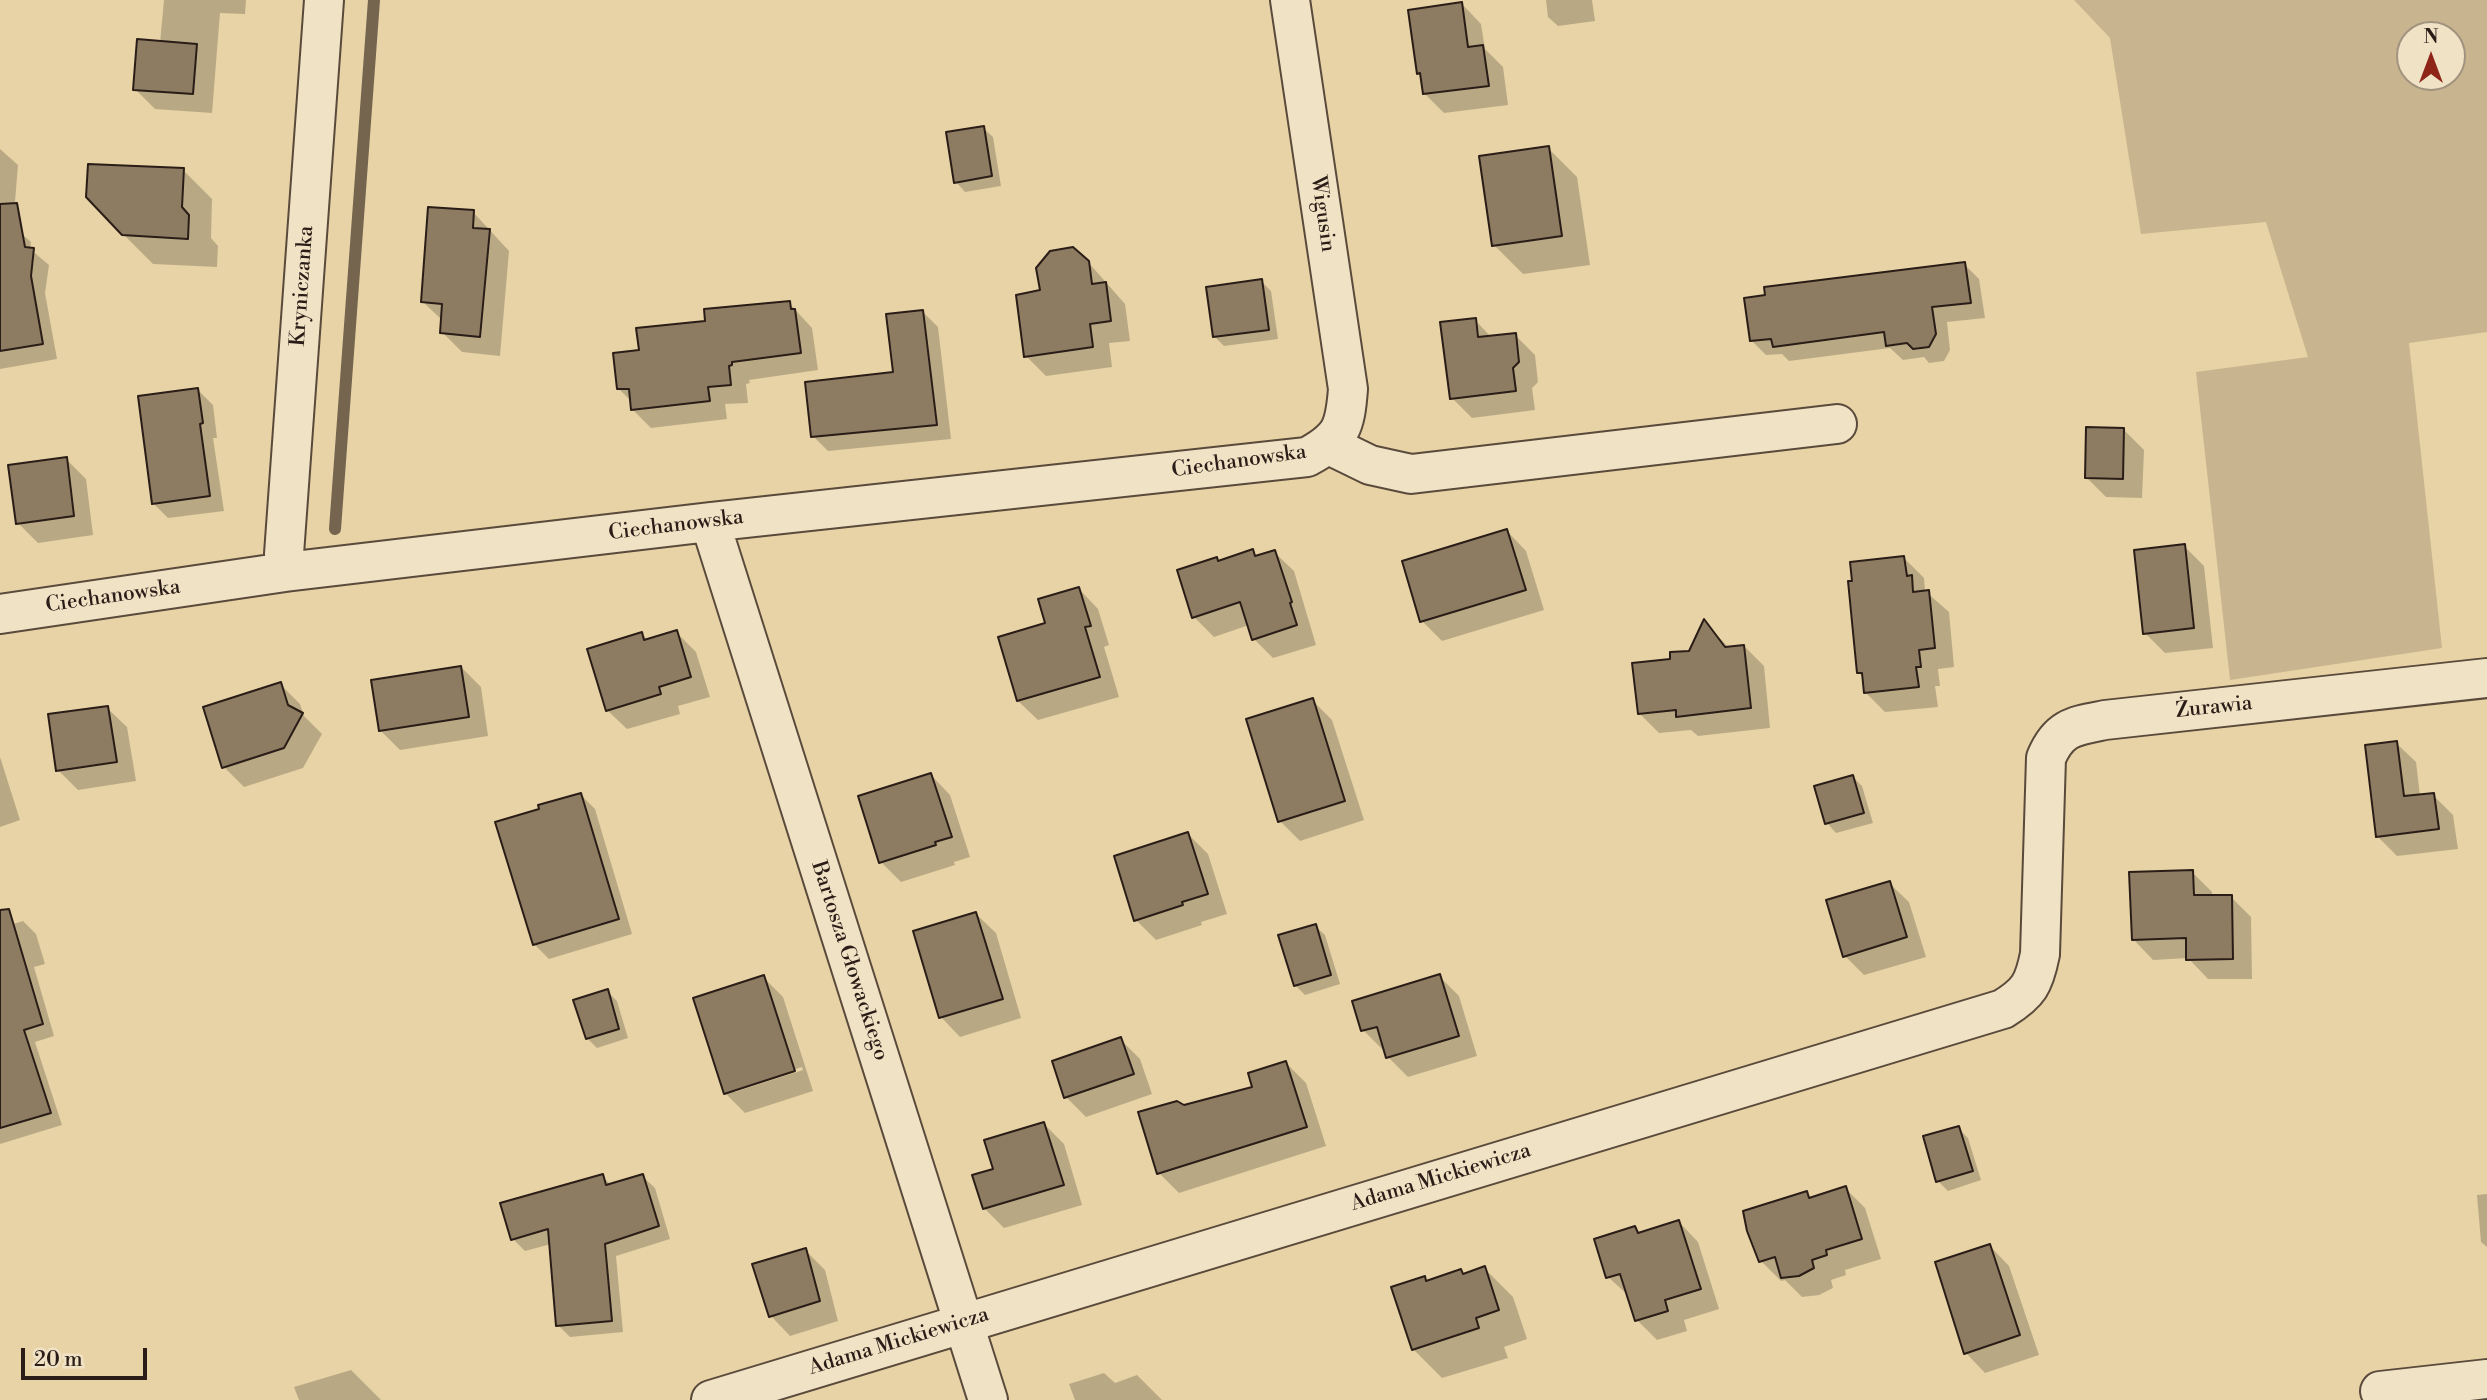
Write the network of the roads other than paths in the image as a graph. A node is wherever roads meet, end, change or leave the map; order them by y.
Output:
1 (324, 0) edge
2 (1290, 0) edge
3 (1837, 424) dead end
4 (1336, 436) junction
5 (710, 522) junction
6 (285, 572) junction
7 (0, 614) edge
8 (2487, 678) edge
9 (2044, 848) joint
10 (962, 1323) junction
11 (2487, 1379) edge
12 (2380, 1391) dead end
13 (711, 1400) edge
14 (988, 1400) edge

1 - 6 street, Kryniczanka
2 - 4 street, Wigusin
3 - 4 street
4 - 5 street, Ciechanowska
5 - 6 street, Ciechanowska
5 - 10 street, Bartosza Głowackiego
6 - 7 street, Ciechanowska
8 - 9 street, Żurawia
9 - 10 street, Adama Mickiewicza
10 - 13 street, Adama Mickiewicza
10 - 14 street, Bartosza Głowackiego
11 - 12 street

